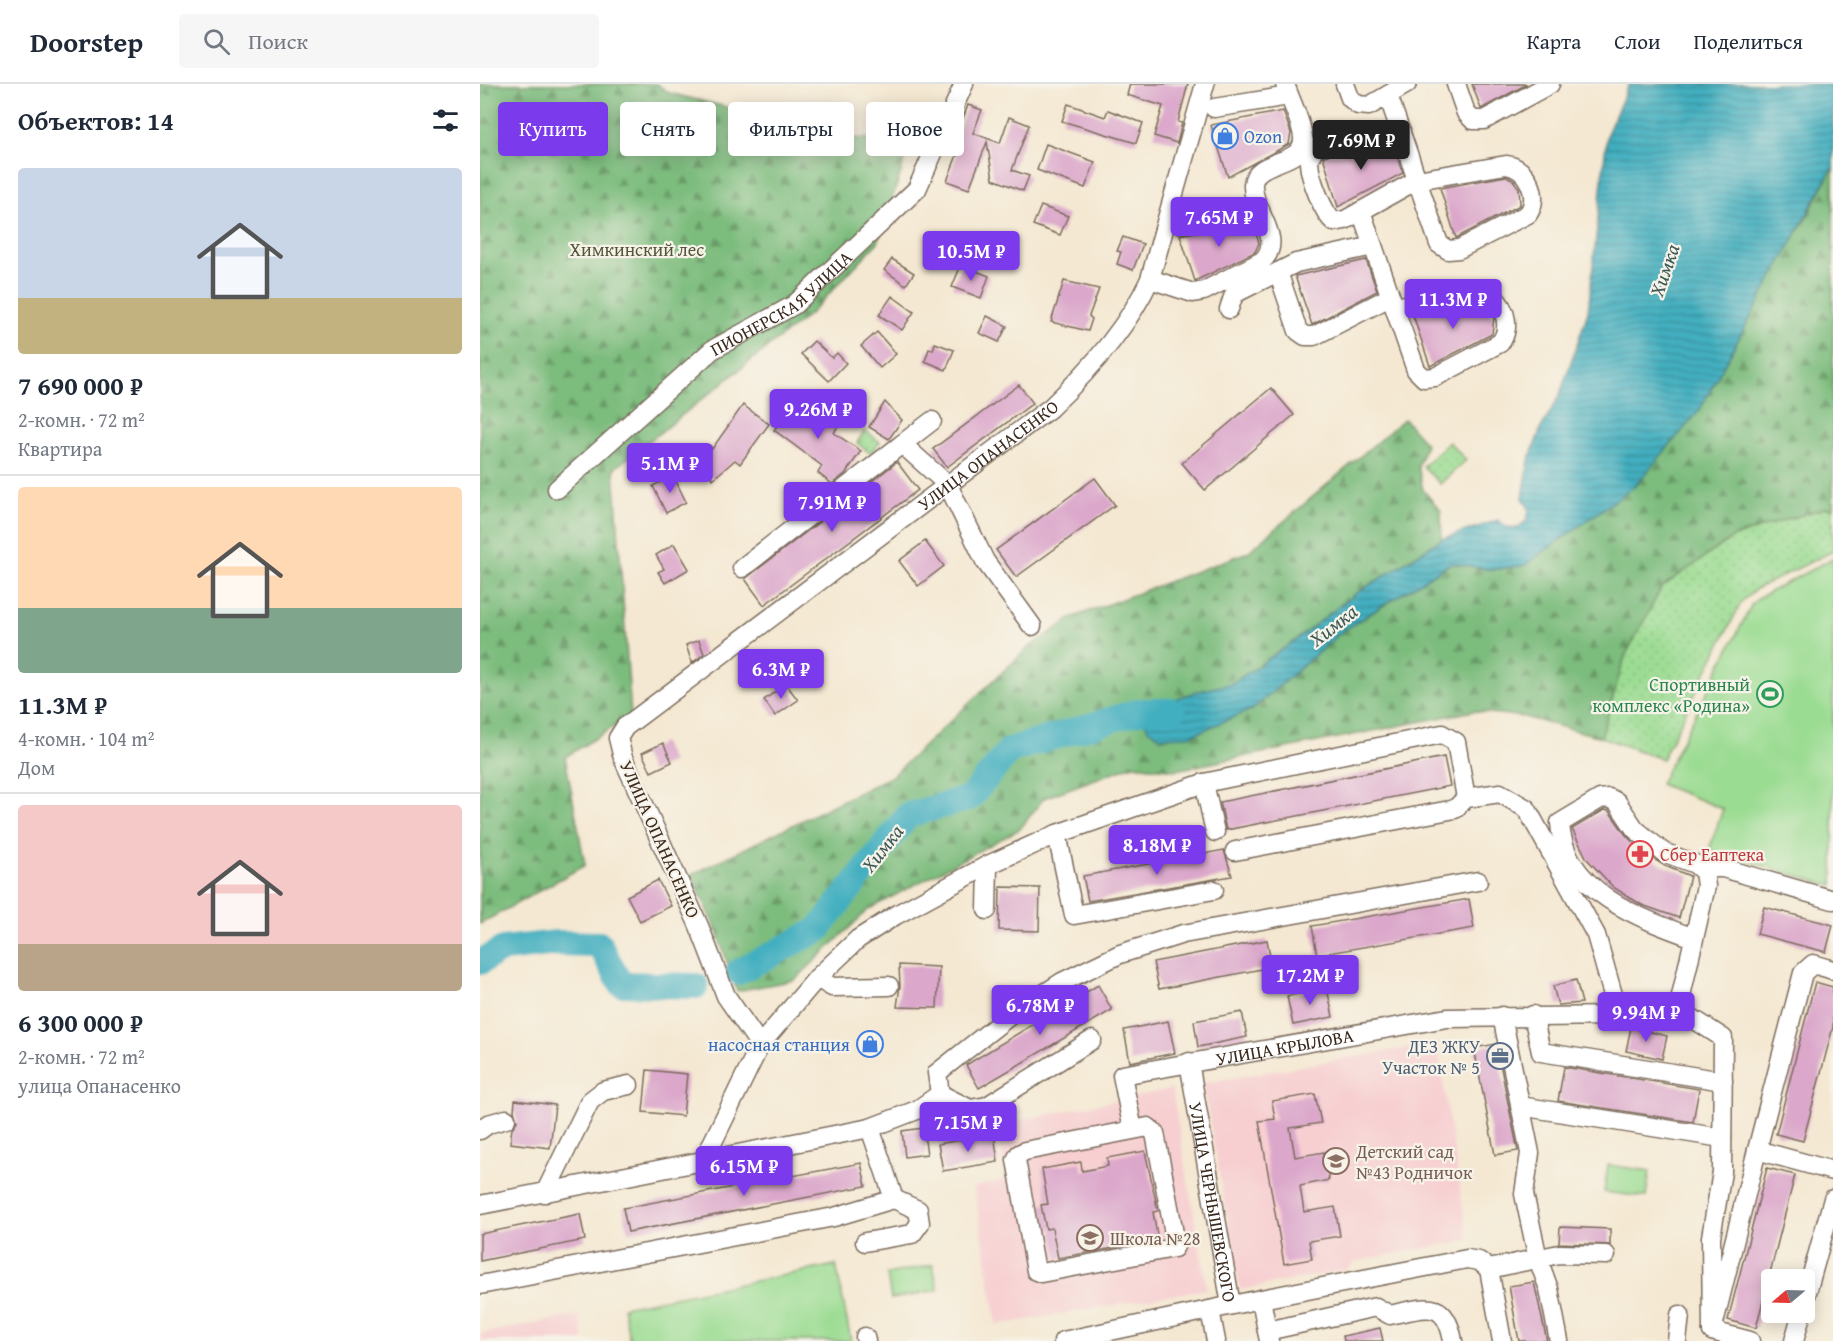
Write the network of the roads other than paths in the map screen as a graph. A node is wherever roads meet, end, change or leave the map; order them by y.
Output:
1 (964, 84) edge
2 (1205, 84) edge
3 (1345, 84) edge
4 (1407, 84) edge
5 (1456, 84) edge
6 (1550, 84) edge
7 (1287, 90) edge
8 (1388, 95) junction
9 (1215, 108) dead end
10 (1401, 131) junction
11 (1418, 180) junction
12 (1260, 209) junction
13 (1361, 212) junction
14 (1182, 224) dead end
15 (1372, 246) junction
16 (1278, 272) junction
17 (1150, 279) junction
18 (1392, 302) junction
19 (1229, 309) dead end
20 (932, 421) dead end
21 (902, 444) junction
22 (948, 485) junction
23 (557, 489) dead end
24 (742, 568) dead end
25 (1032, 626) dead end
26 (1204, 783) junction
27 (1466, 798) junction
28 (1215, 832) dead end
29 (1057, 834) junction
30 (1235, 851) dead end
31 (988, 865) junction
32 (1704, 872) junction
33 (1478, 881) dead end
34 (1214, 890) dead end
35 (1833, 900) edge
36 (987, 910) dead end
37 (1694, 938) junction
38 (1833, 970) edge
39 (817, 978) junction
40 (889, 986) dead end
41 (1678, 1009) junction
42 (1533, 1015) junction
43 (1502, 1016) junction
44 (1619, 1016) junction
45 (1092, 1040) dead end
46 (760, 1045) junction
47 (1189, 1062) junction
48 (1723, 1081) junction
49 (629, 1085) dead end
50 (940, 1094) junction
51 (1520, 1106) junction
52 (506, 1119) dead end
53 (870, 1128) junction
54 (480, 1130) edge
55 (1133, 1130) junction
56 (1722, 1138) junction
57 (1757, 1150) junction
58 (703, 1162) junction
59 (1833, 1171) edge
60 (544, 1193) junction
61 (894, 1199) junction
62 (1833, 1199) edge
63 (480, 1205) edge
64 (865, 1242) dead end
65 (1606, 1255) dead end
66 (1538, 1259) junction
67 (1490, 1269) junction
68 (1813, 1269) edge
69 (480, 1285) edge
70 (1261, 1299) junction
71 (1231, 1305) junction
72 (1210, 1310) junction
73 (1680, 1315) dead end
74 (1799, 1323) edge
75 (1712, 1331) junction
76 (1268, 1336) edge
77 (1209, 1340) edge
78 (1063, 1341) edge
79 (1453, 1341) edge
80 (1502, 1341) edge
81 (1559, 1341) edge
82 (1677, 1341) edge
83 (1750, 1341) edge
84 (1794, 1341) edge

1 - 23 street, ПИОНЕРСКАЯ УЛИЦА
2 - 17 street, УЛИЦА ОПАНАСЕНКО
3 - 8 street
4 - 8 street
5 - 6 street
7 - 9 street
7 - 12 street
8 - 10 street
10 - 11 street
10 - 13 street
11 - 11 street
11 - 13 street
12 - 14 street
12 - 17 street
13 - 15 street
15 - 16 street
15 - 18 street
16 - 18 street
16 - 19 street
17 - 22 street, УЛИЦА ОПАНАСЕНКО
18 - 18 street
20 - 21 street
21 - 22 street
21 - 24 street
22 - 25 street
22 - 46 street, УЛИЦА ОПАНАСЕНКО
26 - 27 street
26 - 28 street
26 - 29 street
27 - 30 street
27 - 44 street
29 - 31 street
29 - 34 street
31 - 36 street
31 - 39 street
32 - 35 street
32 - 37 street
32 - 37 street
33 - 50 street
37 - 41 street
38 - 57 street
39 - 40 street
39 - 46 street
41 - 44 street, УЛИЦА КРЫЛОВА
41 - 48 street
42 - 43 street, УЛИЦА КРЫЛОВА
42 - 44 street, УЛИЦА КРЫЛОВА
42 - 48 street
43 - 47 street, УЛИЦА КРЫЛОВА
43 - 51 street
45 - 50 street
46 - 58 street
47 - 55 street, УЛИЦА КРЫЛОВА
47 - 71 street, УЛИЦА ЧЕРНЫШЕВСКОГО
48 - 56 street
49 - 60 street
50 - 53 street
51 - 56 street
51 - 66 street
52 - 54 street
53 - 58 street
53 - 61 street
55 - 55 street
56 - 75 street
57 - 59 street
57 - 75 street
58 - 60 street
60 - 63 street
61 - 64 street
61 - 69 street
62 - 68 street
65 - 66 street
66 - 67 street
66 - 81 street
67 - 70 street
67 - 80 street
70 - 71 street, УЛИЦА ЧЕРНЫШЕВСКОГО
70 - 76 street, УЛИЦА ЧЕРНЫШЕВСКОГО
71 - 72 street
72 - 77 street
72 - 78 street
73 - 82 street
74 - 84 street
75 - 83 street
76 - 79 street

